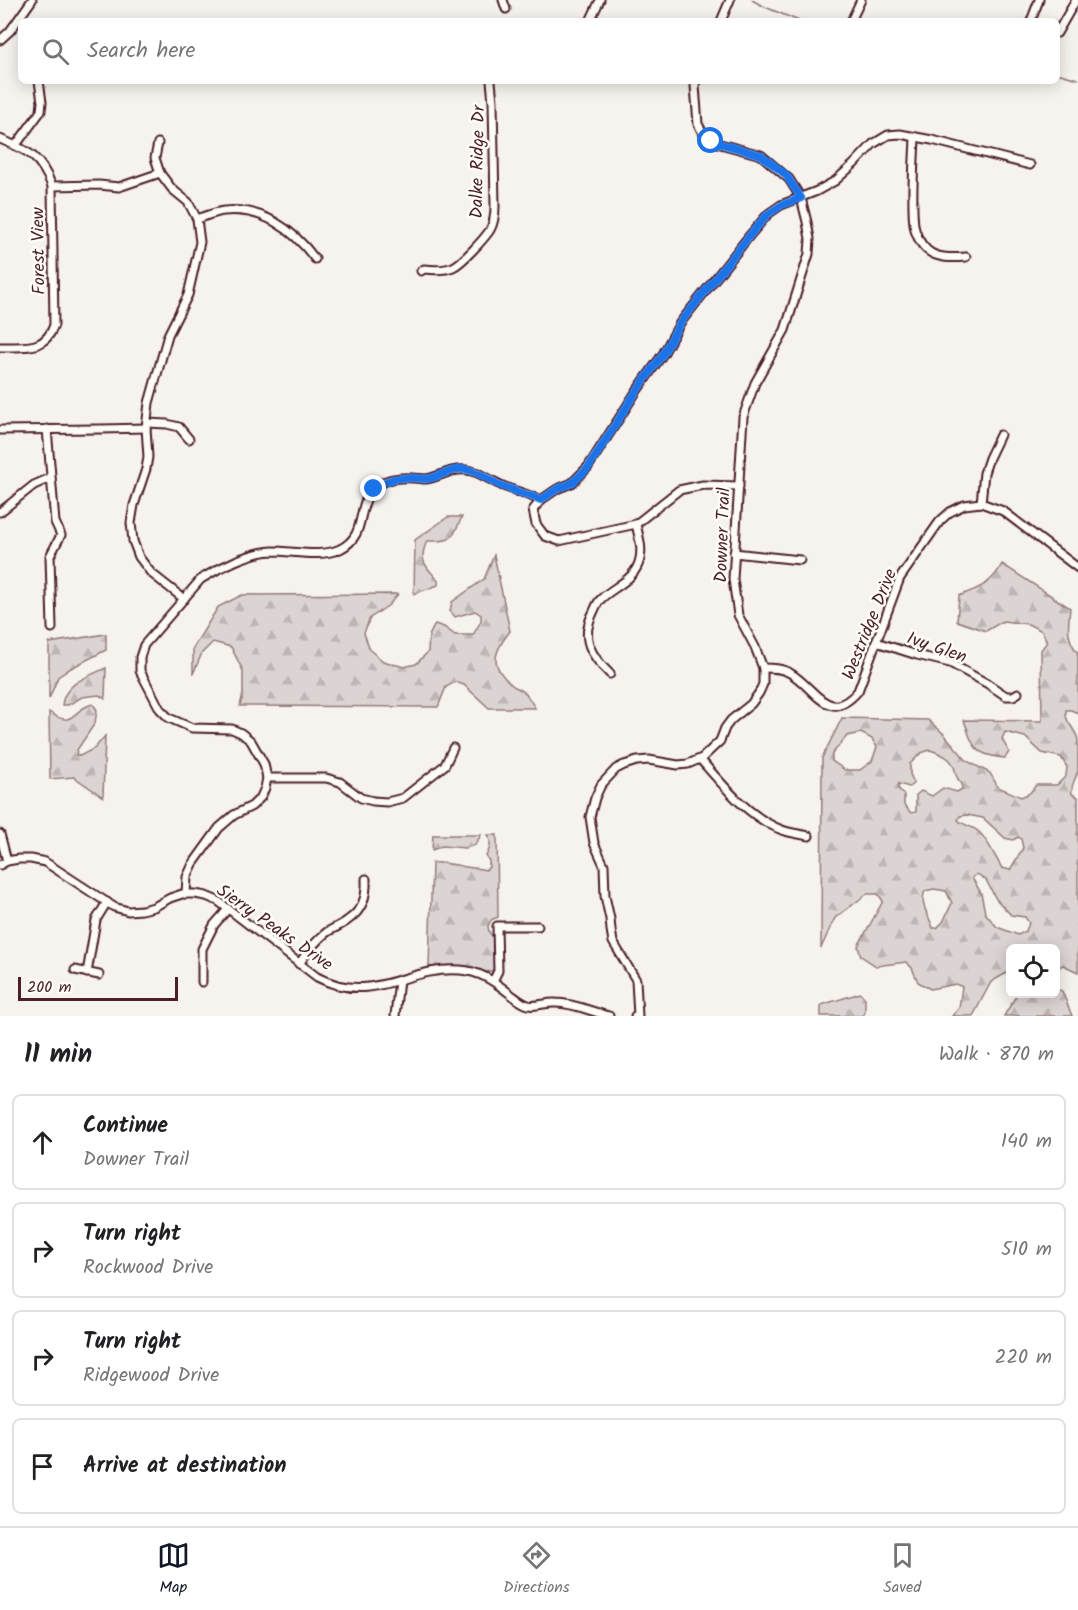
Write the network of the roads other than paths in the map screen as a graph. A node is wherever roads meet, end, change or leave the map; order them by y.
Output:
1 (32, 0) edge
2 (503, 0) edge
3 (600, 0) edge
4 (730, 0) edge
5 (861, 0) edge
6 (1039, 0) edge
7 (1076, 0) edge
8 (506, 9) dead end
9 (22, 18) edge
10 (591, 18) edge
11 (722, 18) edge
12 (852, 18) edge
13 (1032, 18) edge
14 (18, 24) edge
15 (1060, 28) edge
16 (0, 40) edge
17 (39, 84) edge
18 (491, 84) edge
19 (695, 84) edge
20 (915, 137) junction
21 (0, 139) edge
22 (158, 143) dead end
23 (16, 146) junction
24 (1030, 165) dead end
25 (160, 173) junction
26 (52, 186) junction
27 (801, 198) junction
28 (197, 219) junction
29 (966, 257) dead end
30 (315, 259) dead end
31 (421, 271) dead end
32 (0, 346) edge
33 (146, 426) junction
34 (47, 429) junction
35 (0, 430) edge
36 (1000, 435) dead end
37 (189, 439) dead end
38 (50, 478) junction
39 (739, 486) junction
40 (541, 500) junction
41 (981, 503) junction
42 (0, 512) edge
43 (636, 524) junction
44 (734, 553) junction
45 (800, 560) dead end
46 (1078, 568) edge
47 (184, 599) junction
48 (52, 628) dead end
49 (876, 642) junction
50 (763, 668) junction
51 (610, 674) dead end
52 (1018, 693) dead end
53 (453, 748) dead end
54 (700, 759) junction
55 (267, 778) junction
56 (0, 834) edge
57 (809, 836) dead end
58 (4, 863) edge
59 (366, 879) dead end
60 (186, 894) junction
61 (107, 902) junction
62 (228, 909) junction
63 (538, 926) dead end
64 (299, 964) junction
65 (75, 970) dead end
66 (87, 973) junction
67 (99, 975) dead end
68 (399, 980) junction
69 (492, 981) junction
70 (202, 982) dead end
71 (395, 1016) edge
72 (609, 1016) edge
73 (637, 1016) edge

1 - 9 street
2 - 8 street
3 - 10 street
4 - 11 street
5 - 12 street
6 - 13 street
7 - 15 street
14 - 16 street
17 - 23 street
18 - 31 street, Dalke Ridge Dr
19 - 27 street, Downer Trail
20 - 24 street
20 - 27 street
20 - 29 street
21 - 23 street, Forest View
22 - 25 street
23 - 26 street, Forest View
25 - 26 street
25 - 28 street
26 - 32 street, Forest View
27 - 39 street, Downer Trail
27 - 40 street
28 - 30 street
28 - 33 street
33 - 34 street
33 - 37 street
33 - 47 street
34 - 35 street
34 - 38 street
36 - 41 street
38 - 42 street
38 - 48 street
39 - 43 street
39 - 44 street, Downer Trail
40 - 43 street
40 - 47 street
41 - 46 street
41 - 49 street, Westridge Drive
43 - 51 street
44 - 45 street
44 - 50 street, Downer Trail
47 - 55 street
49 - 50 street, Westridge Drive
49 - 52 street, Ivy Glen
50 - 54 street
53 - 55 street
54 - 57 street
54 - 73 street
55 - 60 street
56 - 58 street
58 - 61 street, Sierry Peaks Drive
59 - 64 street
60 - 61 street, Sierry Peaks Drive
60 - 62 street, Sierry Peaks Drive
61 - 66 street
62 - 64 street, Sierry Peaks Drive
62 - 70 street
63 - 69 street
64 - 68 street, Sierry Peaks Drive
65 - 66 street
66 - 67 street
68 - 69 street, Sierry Peaks Drive
68 - 71 street
69 - 72 street, Sierry Peaks Drive

